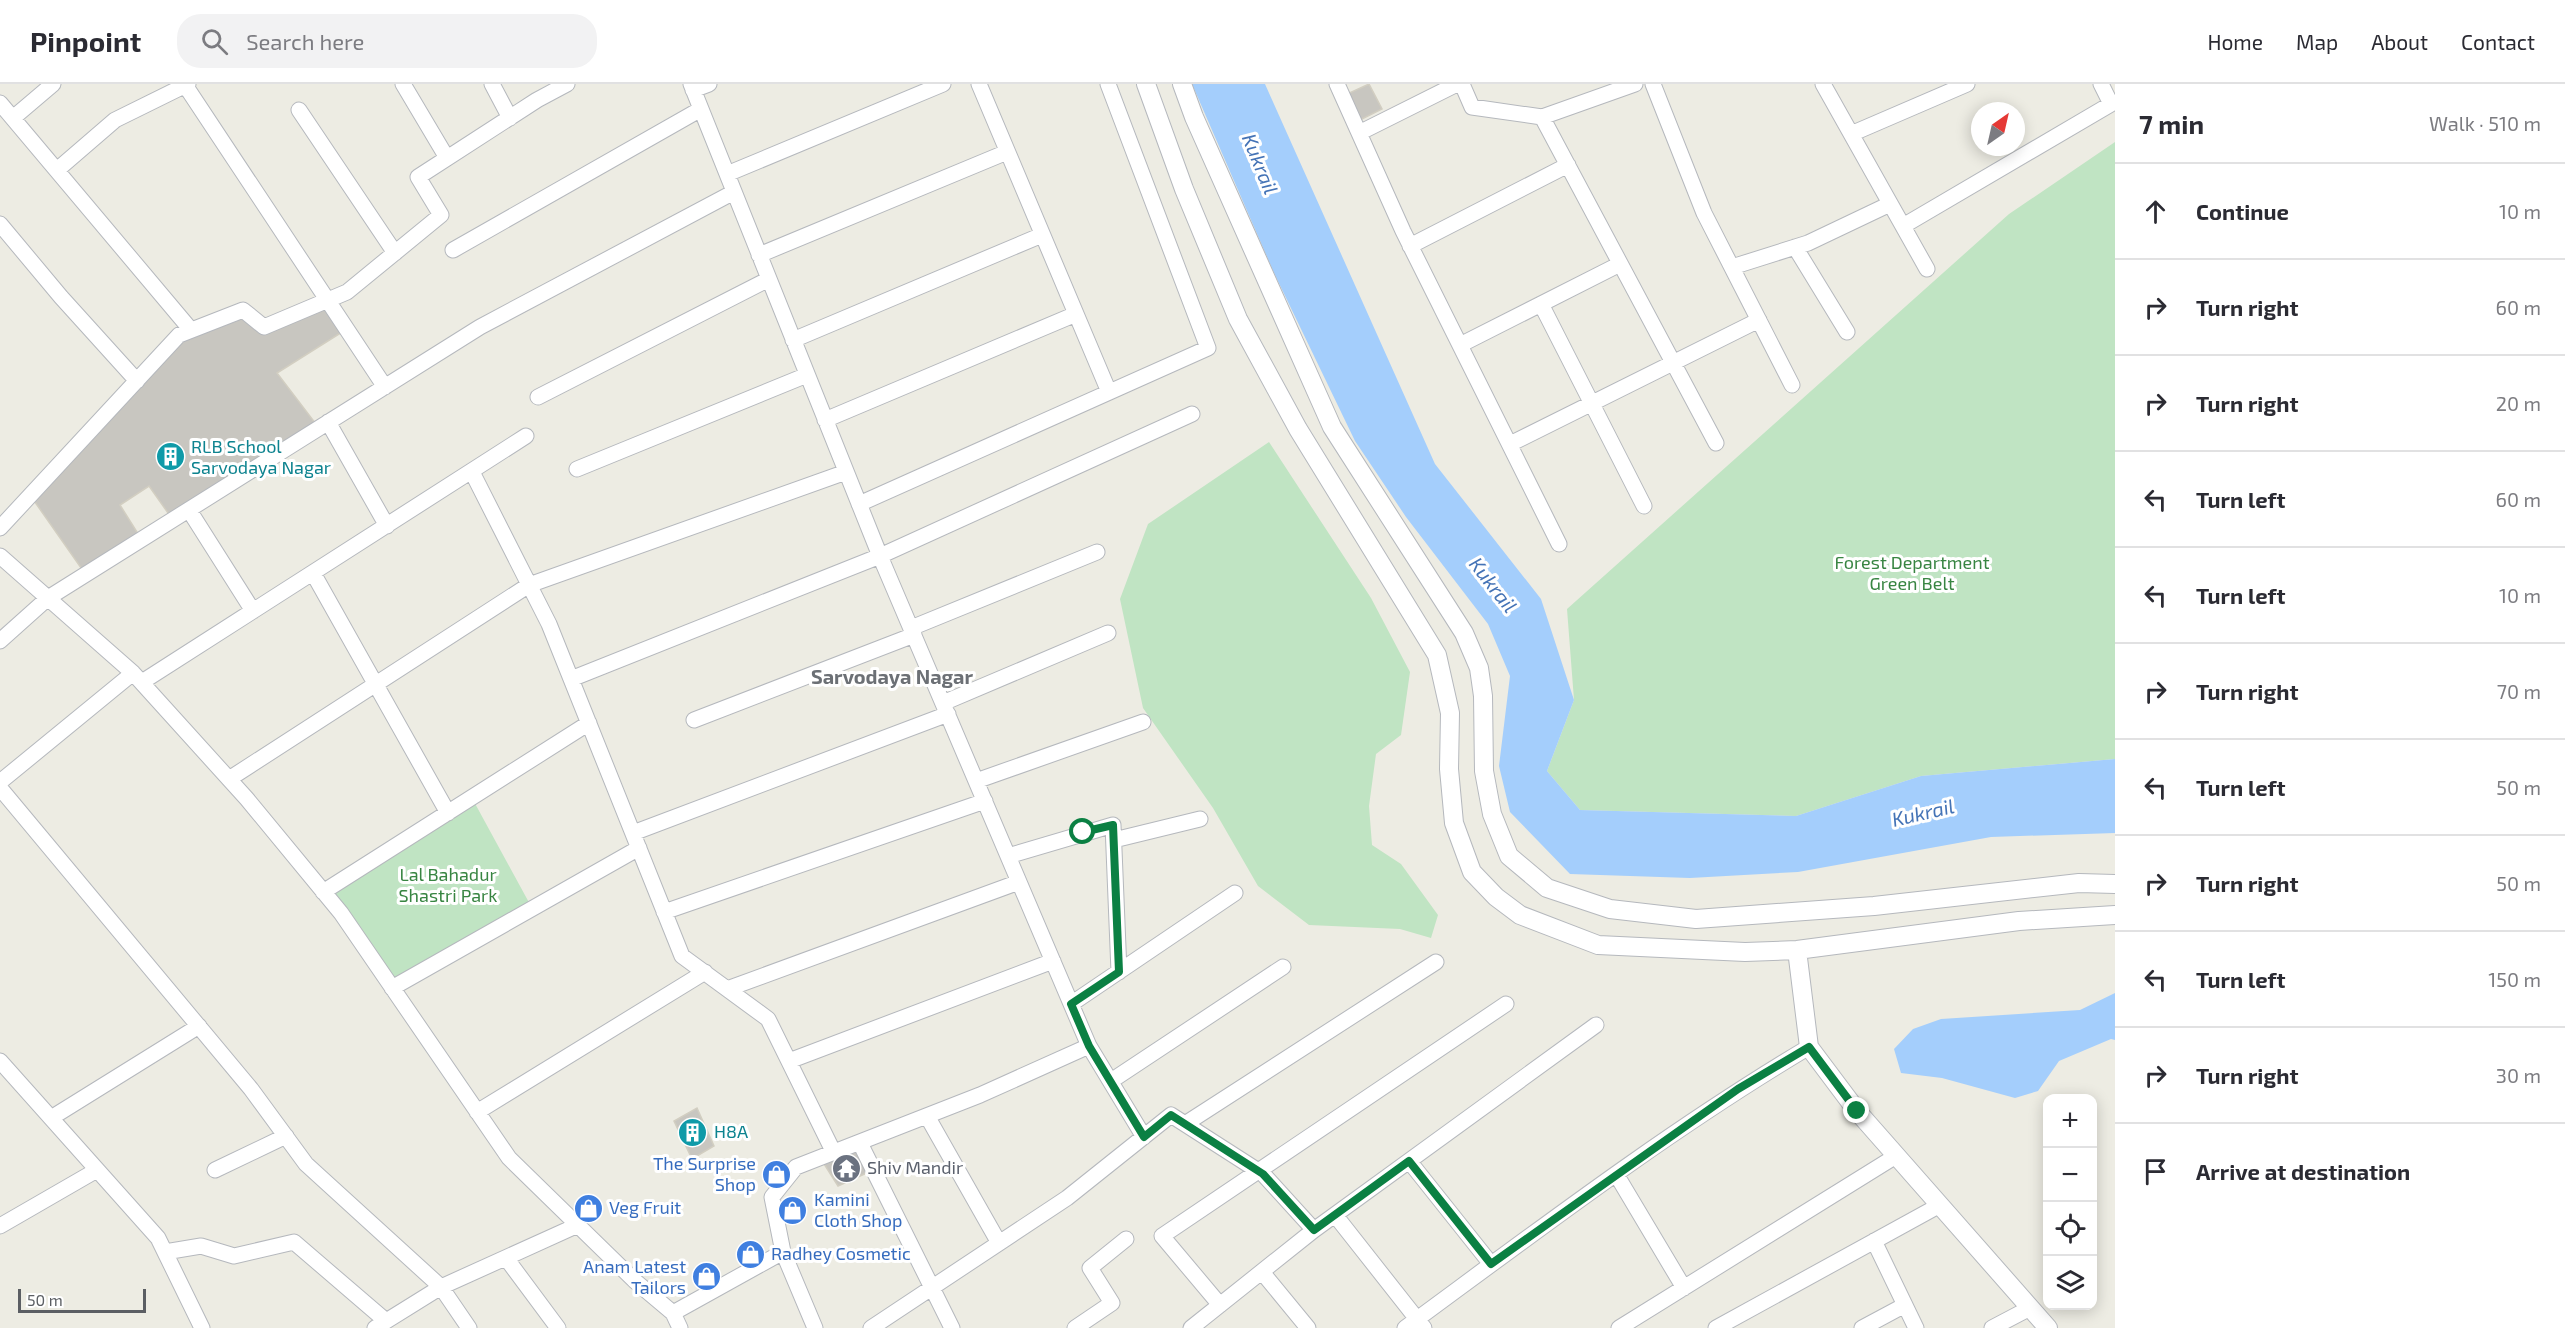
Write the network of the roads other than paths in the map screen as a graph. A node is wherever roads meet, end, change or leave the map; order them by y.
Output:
1 (53, 84) edge
2 (404, 84) edge
3 (492, 84) edge
4 (567, 84) edge
5 (709, 84) edge
6 (944, 84) edge
7 (979, 84) edge
8 (1108, 84) edge
9 (1146, 84) edge
10 (1182, 84) edge
11 (1337, 84) edge
12 (1457, 84) edge
13 (1462, 84) edge
14 (1635, 84) edge
15 (1653, 84) edge
16 (1823, 84) edge
17 (1967, 84) edge
18 (2101, 84) edge
19 (186, 85) edge
20 (692, 87) edge
21 (0, 103) edge
22 (701, 109) junction
23 (299, 110) dead end
24 (1542, 117) junction
25 (13, 118) junction
26 (510, 118) junction
27 (1359, 133) junction
28 (1851, 134) junction
29 (1007, 152) junction
30 (447, 158) junction
31 (1568, 165) junction
32 (57, 170) junction
33 (727, 174) junction
34 (734, 192) junction
35 (1890, 204) junction
36 (0, 224) edge
37 (1903, 226) junction
38 (1042, 235) junction
39 (1410, 246) junction
40 (1795, 247) junction
41 (453, 250) dead end
42 (395, 253) junction
43 (759, 255) junction
44 (1620, 264) junction
45 (1732, 267) junction
46 (1927, 269) dead end
47 (769, 279) junction
48 (328, 300) junction
49 (1541, 304) junction
50 (1076, 315) junction
51 (1759, 320) junction
52 (191, 330) junction
53 (1847, 332) dead end
54 (793, 340) junction
55 (1460, 345) junction
56 (1673, 363) junction
57 (807, 375) junction
58 (137, 381) junction
59 (1792, 386) dead end
60 (385, 387) junction
61 (1108, 392) junction
62 (538, 397) dead end
63 (1592, 403) junction
64 (1192, 414) dead end
65 (825, 420) junction
66 (328, 422) junction
67 (526, 436) dead end
68 (1716, 443) dead end
69 (1510, 444) junction
70 (577, 469) dead end
71 (472, 472) junction
72 (846, 472) junction
73 (859, 504) junction
74 (1644, 506) dead end
75 (189, 510) junction
76 (387, 526) junction
77 (0, 528) edge
78 (1559, 544) dead end
79 (1097, 552) dead end
80 (0, 556) edge
81 (880, 556) junction
82 (313, 573) junction
83 (530, 585) junction
84 (48, 598) junction
85 (253, 611) junction
86 (912, 632) junction
87 (1108, 633) dead end
88 (0, 641) edge
89 (138, 678) junction
90 (572, 679) junction
91 (376, 684) junction
92 (945, 709) junction
93 (694, 720) dead end
94 (1143, 722) dead end
95 (589, 723) junction
96 (229, 779) junction
97 (976, 781) junction
98 (0, 782) edge
99 (0, 788) edge
100 (985, 801) junction
101 (448, 813) junction
102 (1200, 819) dead end
103 (1114, 840) junction
104 (636, 841) junction
105 (1008, 856) junction
106 (1019, 882) junction
107 (2115, 884) edge
108 (323, 892) junction
109 (1235, 893) dead end
110 (664, 912) junction
111 (2115, 915) edge
112 (1797, 950) junction
113 (1053, 961) junction
114 (1436, 962) dead end
115 (1283, 967) dead end
116 (705, 972) junction
117 (1119, 972) junction
118 (392, 988) junction
119 (727, 989) junction
120 (1071, 1004) junction
121 (1506, 1004) dead end
122 (1596, 1025) dead end
123 (199, 1026) junction
124 (1089, 1046) junction
125 (1809, 1047) junction
126 (789, 1061) junction
127 (0, 1062) edge
128 (1111, 1082) junction
129 (477, 1112) junction
130 (927, 1116) junction
131 (51, 1118) junction
132 (1185, 1124) junction
133 (286, 1136) junction
134 (1144, 1137) junction
135 (860, 1143) junction
136 (834, 1153) junction
137 (1896, 1156) junction
138 (1409, 1161) junction
139 (97, 1170) junction
140 (215, 1170) dead end
141 (1257, 1170) junction
142 (1617, 1174) junction
143 (1940, 1205) junction
144 (1335, 1215) junction
145 (578, 1225) junction
146 (0, 1226) edge
147 (1314, 1230) junction
148 (1126, 1239) dead end
149 (1874, 1241) junction
150 (999, 1243) junction
151 (165, 1252) junction
152 (783, 1252) junction
153 (506, 1258) junction
154 (1491, 1264) junction
155 (1262, 1272) junction
156 (441, 1287) junction
157 (932, 1288) junction
158 (1684, 1288) junction
159 (1220, 1305) junction
160 (1905, 1305) junction
161 (2030, 1308) junction
162 (673, 1313) junction
163 (380, 1324) edge
164 (1415, 1325) edge
165 (202, 1328) edge
166 (469, 1328) edge
167 (558, 1328) edge
168 (680, 1328) edge
169 (815, 1328) edge
170 (871, 1328) edge
171 (952, 1328) edge
172 (1075, 1328) edge
173 (1191, 1328) edge
174 (1308, 1328) edge
175 (1619, 1328) edge
176 (1716, 1328) edge
177 (1862, 1328) edge
178 (1916, 1328) edge
179 (1992, 1328) edge
180 (2048, 1328) edge

1 - 25 street
2 - 30 street
3 - 26 street
4 - 26 street
5 - 20 street
6 - 33 street
7 - 29 street
8 - 61 street
9 - 112 street
10 - 107 street
11 - 27 street
12 - 27 street
13 - 24 street
14 - 24 street
15 - 45 street
16 - 28 street
17 - 28 street
18 - 37 street
19 - 32 street
19 - 48 street
20 - 22 street
21 - 25 street
22 - 33 street
22 - 41 street
23 - 42 street
24 - 31 street
25 - 32 street
26 - 30 street
27 - 39 street
28 - 35 street
29 - 38 street
29 - 43 street
30 - 42 street
31 - 39 street
31 - 44 street
32 - 52 street
33 - 34 street
34 - 43 street
34 - 60 street
35 - 37 street
35 - 40 street
36 - 58 street
37 - 46 street
38 - 50 street
38 - 54 street
39 - 55 street
40 - 45 street
40 - 53 street
42 - 48 street
43 - 47 street
44 - 49 street
44 - 56 street
45 - 51 street
47 - 54 street
47 - 62 street
48 - 52 street
48 - 60 street
49 - 55 street
49 - 63 street
50 - 61 street
50 - 65 street
51 - 56 street
51 - 59 street
52 - 58 street
54 - 57 street
55 - 69 street
56 - 63 street
56 - 68 street
57 - 65 street
57 - 70 street
58 - 77 street
60 - 66 street
61 - 73 street
63 - 69 street
63 - 74 street
64 - 81 street
65 - 72 street
66 - 75 street
66 - 76 street
67 - 71 street
69 - 78 street
71 - 76 street
71 - 83 street
72 - 73 street
72 - 83 street
73 - 81 street
75 - 84 street
75 - 85 street
76 - 82 street
79 - 86 street
80 - 84 street
81 - 86 street
81 - 90 street
82 - 85 street
82 - 91 street
83 - 90 street
83 - 91 street
84 - 88 street
84 - 89 street
85 - 89 street
86 - 92 street
86 - 93 street
87 - 92 street
89 - 96 street
89 - 98 street
90 - 95 street
91 - 96 street
91 - 101 street
92 - 97 street
92 - 104 street
94 - 97 street
95 - 101 street
95 - 104 street
96 - 108 street
97 - 100 street
99 - 123 street
100 - 105 street
100 - 110 street
101 - 108 street
102 - 103 street
103 - 105 street
103 - 117 street
104 - 110 street
104 - 118 street
105 - 106 street
106 - 113 street
106 - 119 street
108 - 118 street
109 - 117 street
110 - 116 street
111 - 112 street
112 - 125 street
113 - 120 street
113 - 126 street
114 - 132 street
115 - 128 street
116 - 119 street
116 - 129 street
117 - 120 street
118 - 129 street
119 - 126 street
120 - 124 street
121 - 141 street
122 - 138 street
123 - 131 street
123 - 133 street
124 - 128 street
124 - 130 street
125 - 137 street
125 - 142 street
126 - 136 street
127 - 131 street
128 - 134 street
129 - 145 street
130 - 135 street
130 - 150 street
131 - 139 street
132 - 134 street
132 - 141 street
133 - 140 street
133 - 156 street
134 - 150 street
135 - 136 street
135 - 157 street
136 - 152 street
137 - 143 street
137 - 158 street
138 - 144 street
138 - 154 street
139 - 146 street
139 - 151 street
141 - 147 street
141 - 159 street
142 - 154 street
142 - 158 street
143 - 149 street
143 - 161 street
144 - 147 street
144 - 164 street
145 - 153 street
145 - 162 street
147 - 155 street
148 - 172 street
149 - 160 street
149 - 176 street
150 - 157 street
151 - 163 street
151 - 165 street
152 - 162 street
152 - 169 street
153 - 156 street
153 - 167 street
154 - 164 street
155 - 159 street
155 - 174 street
156 - 163 street
156 - 166 street
157 - 170 street
157 - 171 street
158 - 175 street
159 - 173 street
160 - 177 street
160 - 178 street
161 - 179 street
161 - 180 street
162 - 168 street

